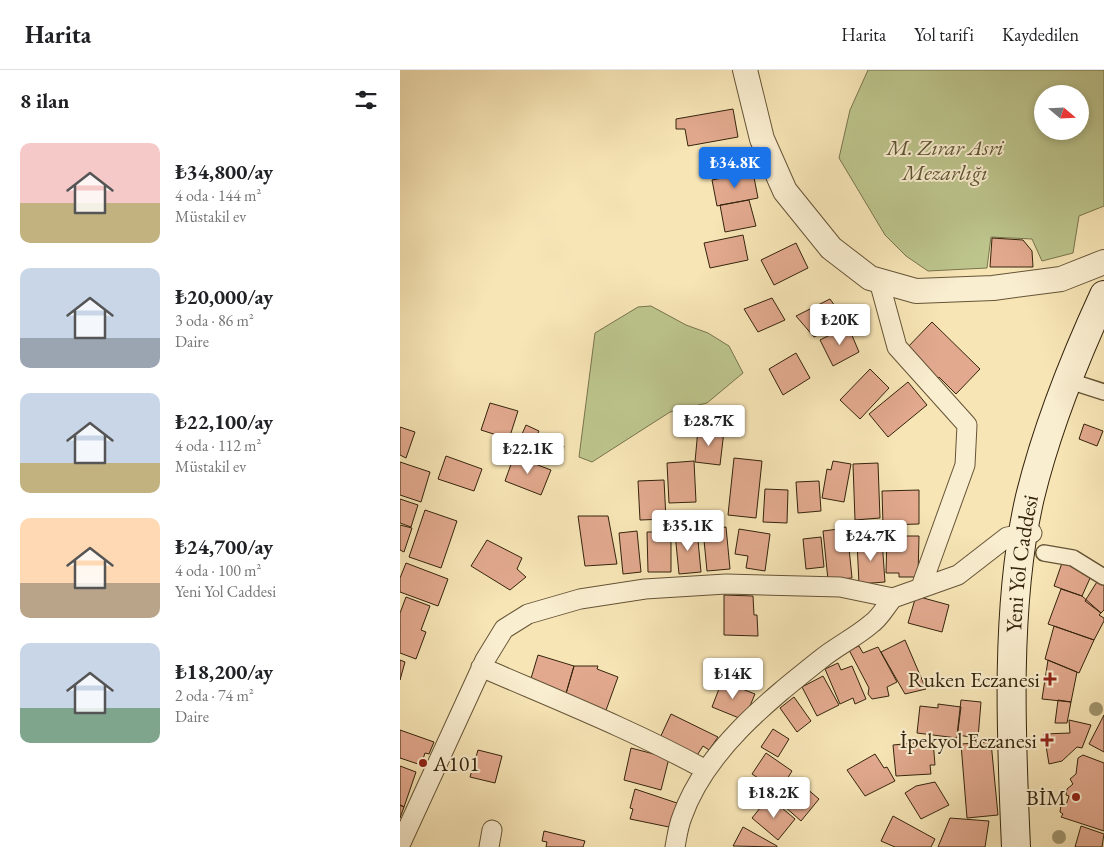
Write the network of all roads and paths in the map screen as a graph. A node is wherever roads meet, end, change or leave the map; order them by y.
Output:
1 (745, 70) edge
2 (1104, 262) edge
3 (879, 281) junction
4 (1104, 295) edge
5 (1104, 323) edge
6 (1092, 388) edge
7 (1034, 540) junction
8 (1104, 577) edge
9 (921, 587) junction
10 (893, 598) junction
11 (482, 667) junction
12 (706, 770) junction
13 (400, 845) edge
14 (675, 847) edge
15 (1016, 847) edge
16 (1027, 847) edge

1 - 3 street
2 - 3 street
3 - 9 street
4 - 7 main road, Yeni Yol Caddesi
5 - 6 main road, Yeni Yol Caddesi
6 - 7 main road, Yeni Yol Caddesi
7 - 8 street
7 - 9 street
7 - 15 main road, Yeni Yol Caddesi
7 - 16 main road, Yeni Yol Caddesi
9 - 10 street
10 - 11 street
10 - 12 street
11 - 12 street
11 - 13 street
12 - 14 street

